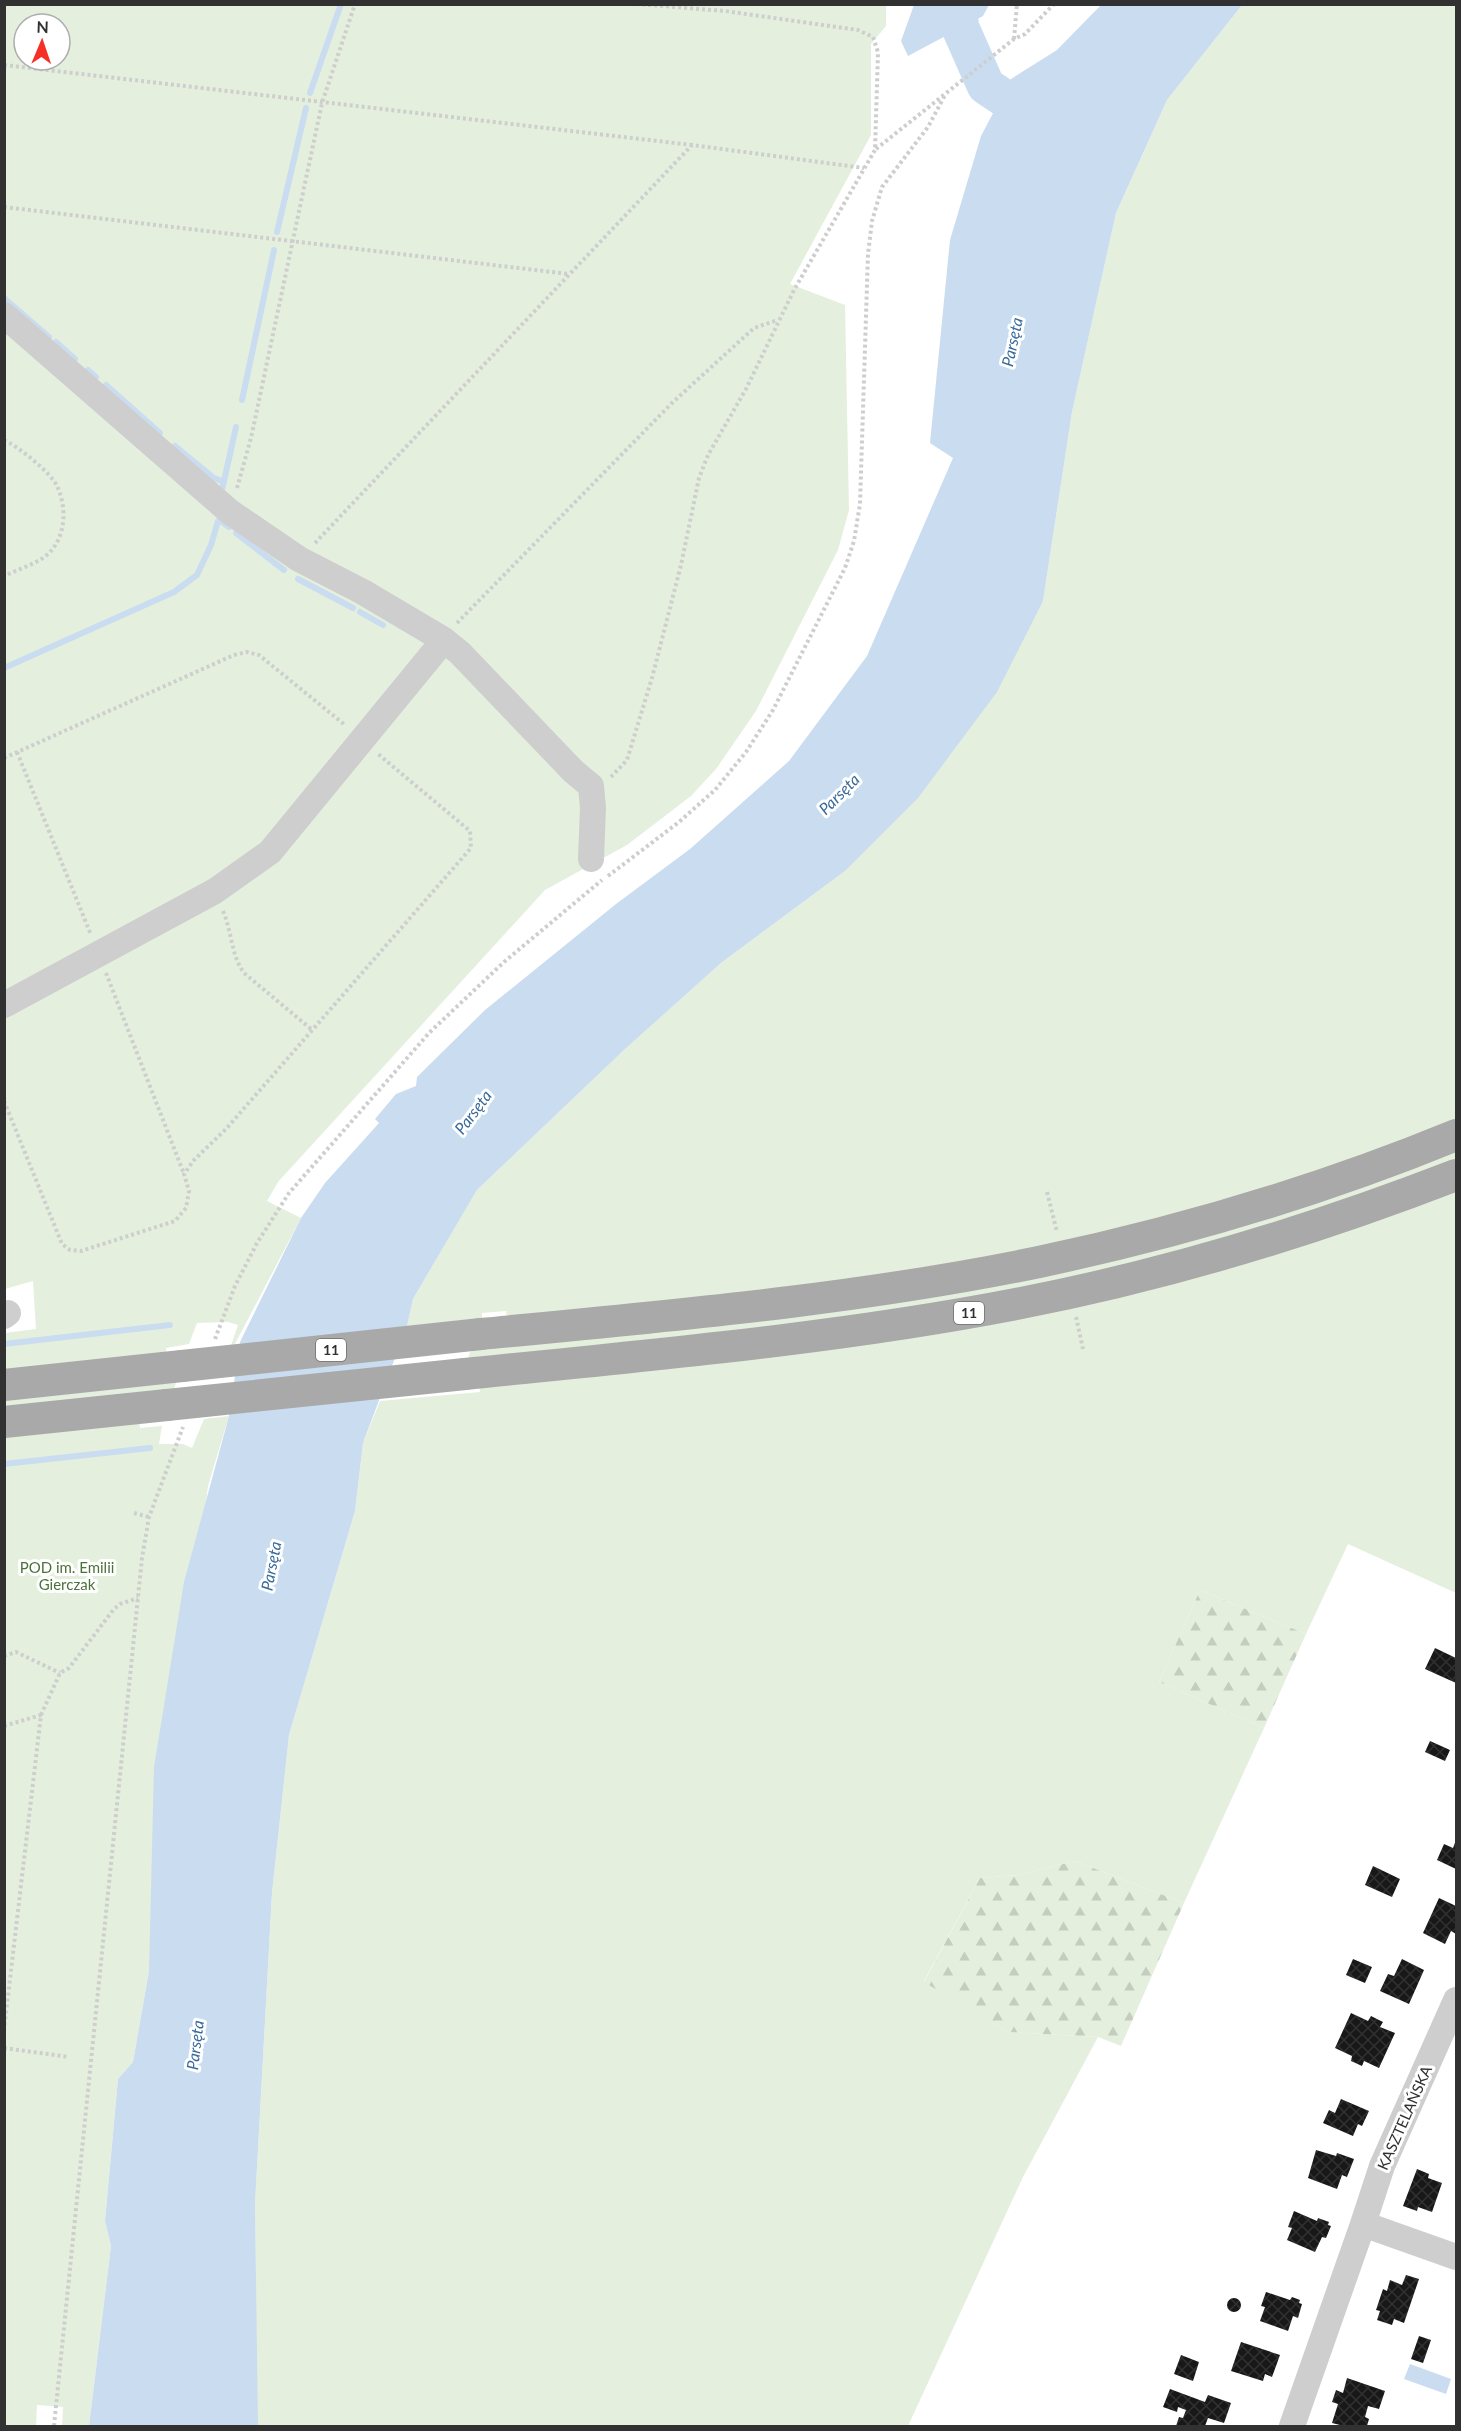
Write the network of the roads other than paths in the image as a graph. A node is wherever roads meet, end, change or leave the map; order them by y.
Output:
1 (4, 315) edge
2 (444, 640) junction
3 (591, 859) dead end
4 (4, 1005) edge
5 (1456, 1135) edge
6 (1456, 1175) edge
7 (4, 1385) edge
8 (4, 1422) edge
9 (1454, 2009) edge
10 (1363, 2224) junction
11 (1456, 2257) edge
12 (1292, 2427) edge

1 - 2 street
2 - 3 street
2 - 4 street
5 - 7 main road, 11, bridge
6 - 8 main road, 11, bridge
9 - 10 street, KASZTELAŃSKA
10 - 11 street
10 - 12 street, KASZTELAŃSKA

